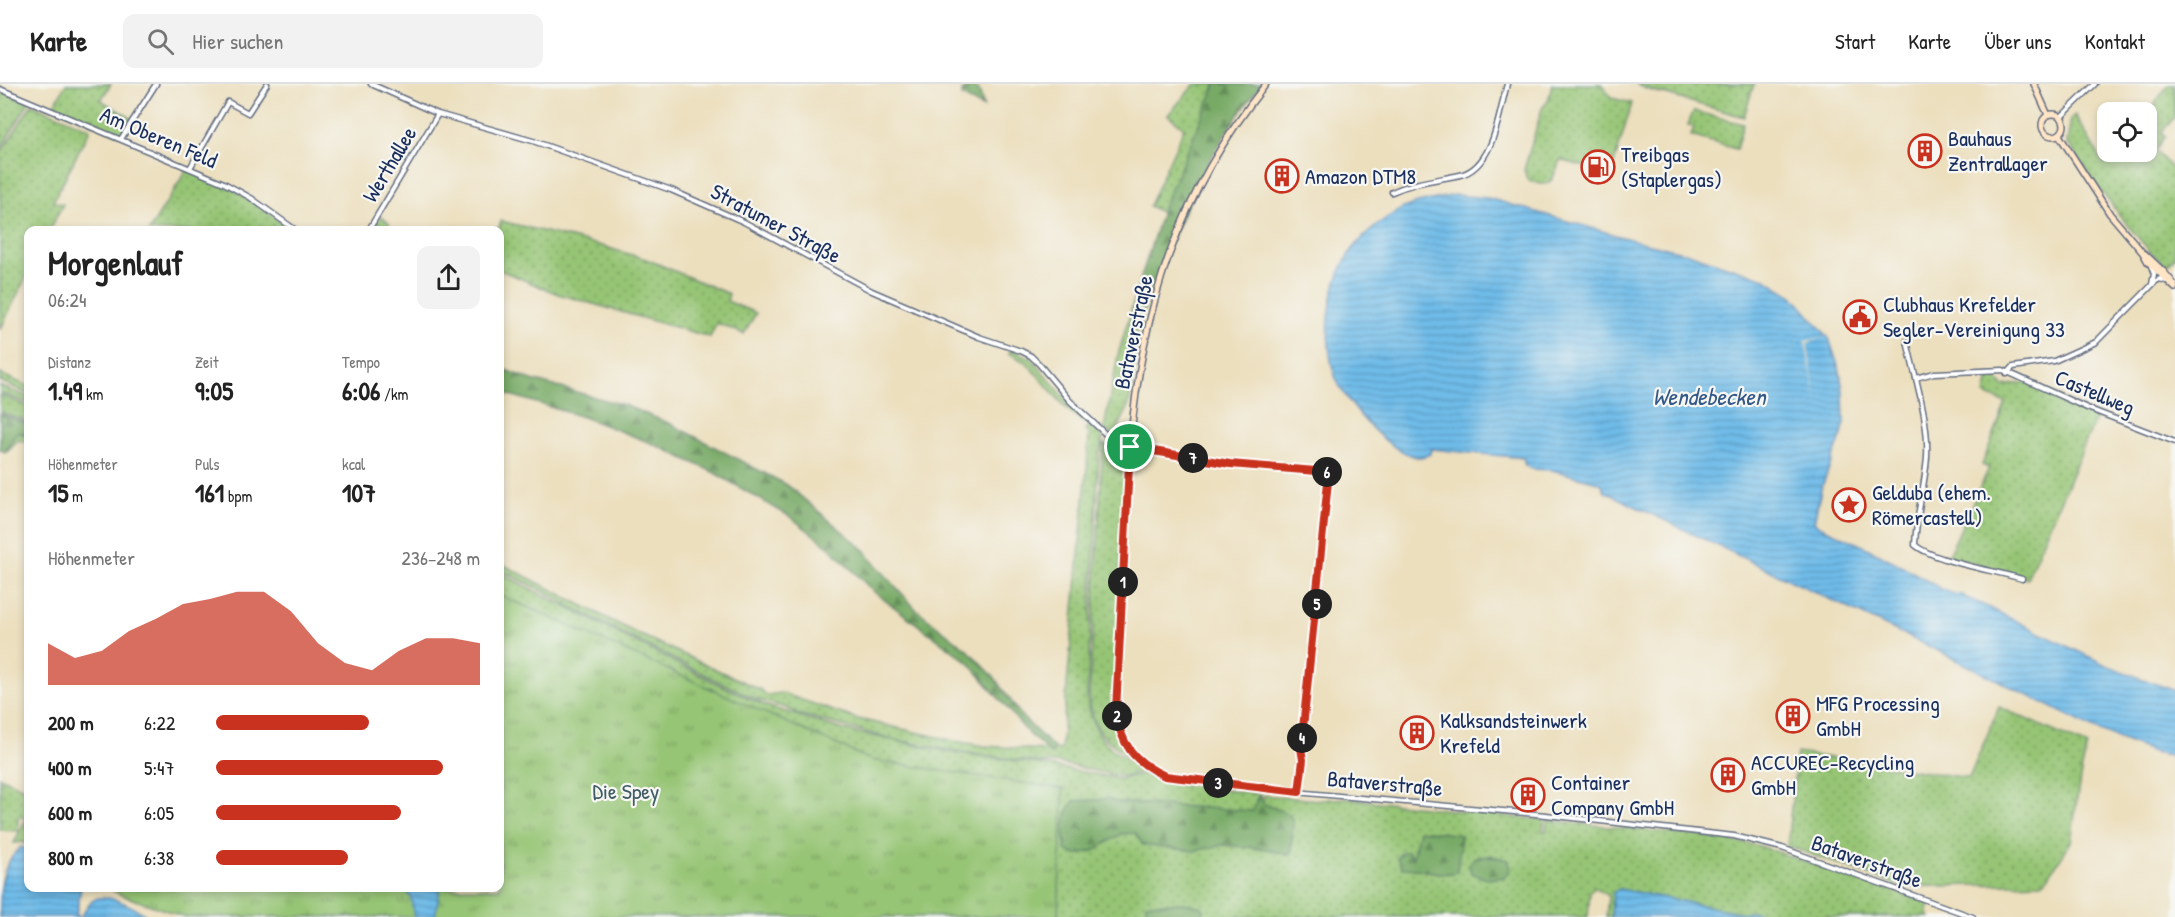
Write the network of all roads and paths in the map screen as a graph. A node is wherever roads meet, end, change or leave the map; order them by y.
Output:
1 (156, 84) edge
2 (267, 84) edge
3 (371, 84) edge
4 (1266, 84) edge
5 (1508, 84) edge
6 (2034, 84) edge
7 (2095, 84) edge
8 (0, 88) edge
9 (438, 114) junction
10 (2048, 115) junction
11 (2061, 117) junction
12 (2059, 135) junction
13 (121, 140) junction
14 (190, 168) junction
15 (1392, 192) dead end
16 (290, 226) edge
17 (371, 226) edge
18 (2143, 253) junction
19 (2151, 266) junction
20 (2167, 282) junction
21 (2152, 285) junction
22 (2175, 286) edge
23 (1907, 341) dead end
24 (2007, 374) junction
25 (1916, 378) junction
26 (2175, 442) edge
27 (1130, 447) junction
28 (2022, 579) dead end
29 (1299, 792) junction
30 (1973, 917) edge

1 - 13 street
2 - 14 street
3 - 9 street, Stratumer Straße
4 - 27 street, Bataverstraße
5 - 15 street
6 - 10 street
7 - 11 street
8 - 13 street, Am Oberen Feld
9 - 17 street, Werthallee
9 - 27 street, Stratumer Straße
10 - 11 street
10 - 12 street
11 - 12 street
12 - 18 street
13 - 14 street, Am Oberen Feld
14 - 16 street, Am Oberen Feld
18 - 19 street
18 - 22 street
19 - 20 street
19 - 21 street
20 - 21 street
20 - 22 street
21 - 24 street
23 - 25 street
24 - 25 street, Castellweg
24 - 26 street, Castellweg
25 - 28 street
27 - 29 street, Bataverstraße
27 - 29 street, Stratumer Straße
29 - 30 street, Bataverstraße

